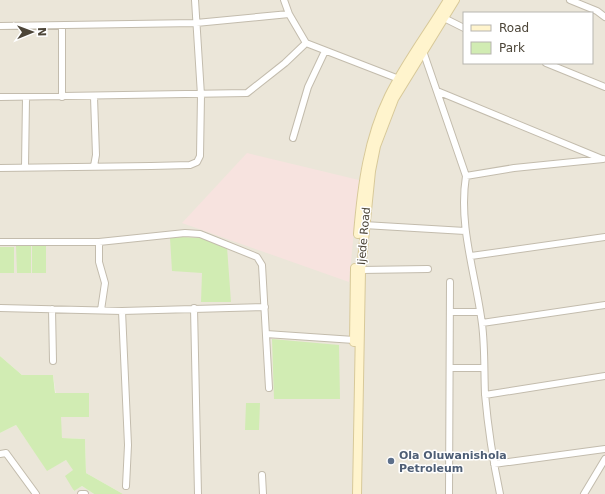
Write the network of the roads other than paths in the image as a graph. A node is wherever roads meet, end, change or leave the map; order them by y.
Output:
1 (196, 0) edge
2 (284, 0) edge
3 (448, 0) edge
4 (455, 0) edge
5 (570, 0) edge
6 (289, 14) junction
7 (605, 17) edge
8 (444, 18) junction
9 (196, 23) junction
10 (0, 26) edge
11 (62, 26) junction
12 (463, 28) edge
13 (306, 43) junction
14 (325, 51) junction
15 (424, 51) junction
16 (548, 64) edge
17 (399, 79) junction
18 (605, 87) edge
19 (437, 90) junction
20 (201, 95) junction
21 (62, 97) junction
22 (94, 97) junction
23 (0, 98) edge
24 (26, 98) junction
25 (293, 138) dead end
26 (604, 158) edge
27 (94, 166) junction
28 (25, 167) junction
29 (0, 168) edge
30 (466, 176) junction
31 (364, 225) junction
32 (465, 231) junction
33 (605, 237) edge
34 (0, 242) edge
35 (99, 242) junction
36 (471, 256) junction
37 (428, 269) dead end
38 (361, 270) junction
39 (450, 282) dead end
40 (605, 305) edge
41 (265, 307) junction
42 (0, 308) edge
43 (194, 308) junction
44 (357, 308) junction
45 (52, 309) junction
46 (101, 310) junction
47 (122, 311) junction
48 (450, 312) junction
49 (479, 312) junction
50 (482, 324) junction
51 (266, 334) junction
52 (354, 340) junction
53 (53, 361) dead end
54 (450, 368) junction
55 (484, 368) junction
56 (605, 376) edge
57 (269, 388) dead end
58 (486, 395) junction
59 (605, 449) edge
60 (0, 454) edge
61 (605, 459) edge
62 (494, 464) junction
63 (262, 475) dead end
64 (126, 486) dead end
65 (36, 494) edge
66 (81, 494) edge
67 (85, 494) edge
68 (198, 494) edge
69 (263, 494) edge
70 (352, 494) edge
71 (357, 494) edge
72 (449, 494) edge
73 (500, 494) edge
74 (584, 494) edge

1 - 9 street
2 - 6 street
3 - 17 main road, Ijede Road
4 - 8 main road, Ijede Road
5 - 7 street
6 - 9 street
6 - 13 street
8 - 12 street
8 - 15 main road, Ijede Road
9 - 11 street
9 - 20 street
10 - 11 street
11 - 21 street
13 - 14 street
13 - 20 street
14 - 17 street
14 - 25 street
15 - 19 street
15 - 31 main road, Ijede Road
16 - 18 street
17 - 44 main road, Ijede Road
19 - 26 street
19 - 30 street
20 - 22 street
20 - 27 street
21 - 22 street
21 - 24 street
22 - 27 street
23 - 24 street
24 - 28 street
26 - 30 street
27 - 28 street
28 - 29 street
30 - 32 street
31 - 32 street
31 - 38 main road, Ijede Road
32 - 36 street
33 - 36 street
34 - 35 street
35 - 41 street
35 - 46 street
36 - 49 street
37 - 38 street
38 - 44 main road, Ijede Road
39 - 48 street
40 - 50 street
41 - 43 street
41 - 51 street
42 - 45 street
43 - 47 street
43 - 68 street
44 - 52 main road, Ijede Road
44 - 71 main road, Ijede Road
45 - 46 street
45 - 53 street
46 - 47 street
47 - 64 street
48 - 49 street
48 - 54 street
49 - 50 street
50 - 55 street
51 - 52 street
51 - 57 street
52 - 70 main road, Ijede Road
54 - 55 street
54 - 72 street
55 - 58 street
56 - 58 street
58 - 62 street
59 - 62 street
60 - 65 street
61 - 74 street
62 - 73 street
63 - 69 street
66 - 67 street

